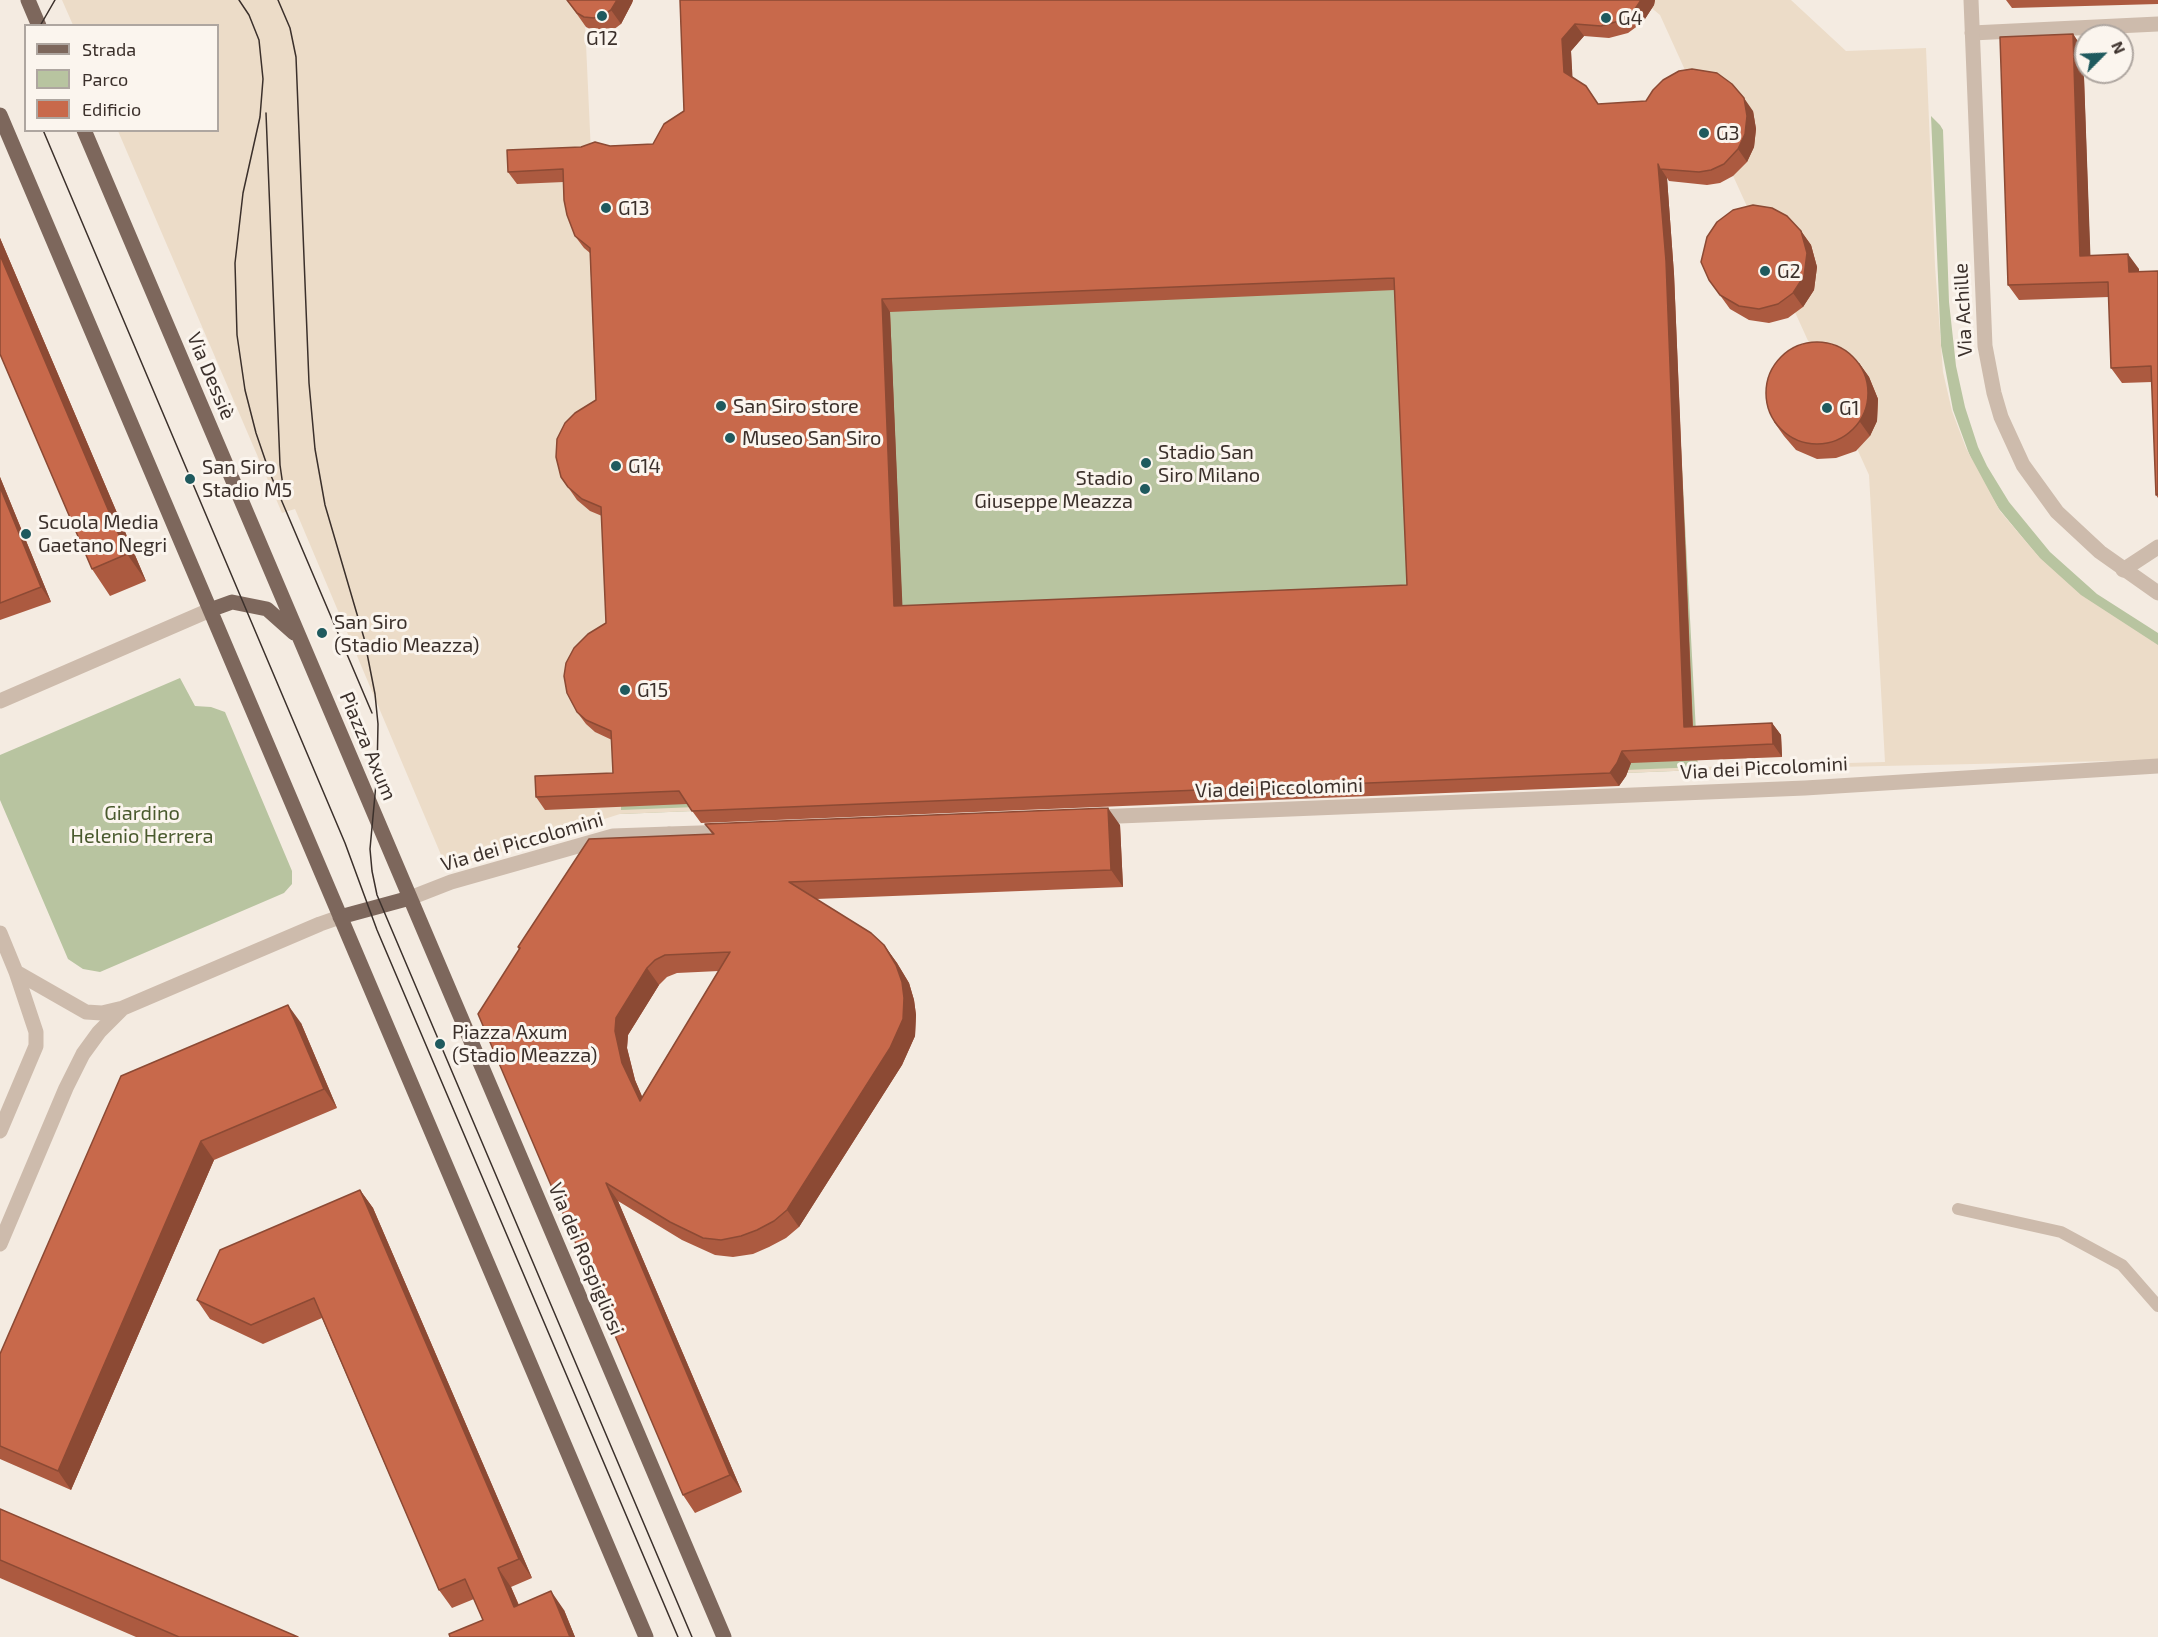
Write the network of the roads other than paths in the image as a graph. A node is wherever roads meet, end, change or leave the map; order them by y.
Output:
1 (28, 0) edge
2 (1971, 0) edge
3 (38, 24) edge
4 (2158, 24) edge
5 (1972, 33) junction
6 (0, 115) edge
7 (85, 132) edge
8 (2158, 547) edge
9 (2123, 570) junction
10 (2158, 593) edge
11 (210, 610) junction
12 (299, 637) junction
13 (0, 701) edge
14 (2158, 766) edge
15 (1076, 818) edge
16 (741, 831) edge
17 (410, 898) junction
18 (340, 917) junction
19 (0, 933) edge
20 (16, 972) junction
21 (123, 1008) junction
22 (0, 1131) edge
23 (1958, 1209) dead end
24 (0, 1244) edge
25 (2158, 1306) edge
26 (646, 1637) edge
27 (724, 1637) edge

1 - 3 main road
2 - 5 street, Via Achille
4 - 5 street
5 - 9 street, Via Achille
6 - 11 main road
7 - 12 main road, Via Dessiè
8 - 9 street
9 - 10 street, Via Achille
11 - 12 main road, Piazza Axum
11 - 13 street, Piazza Axum
11 - 18 main road
12 - 17 main road, Piazza Axum
14 - 15 street, Via dei Piccolomini
16 - 17 street, Via dei Piccolomini
17 - 18 main road
17 - 27 main road, Via dei Rospigliosi
18 - 21 street
18 - 26 main road
19 - 20 street
20 - 21 street
20 - 22 street
21 - 24 street
23 - 25 lane

